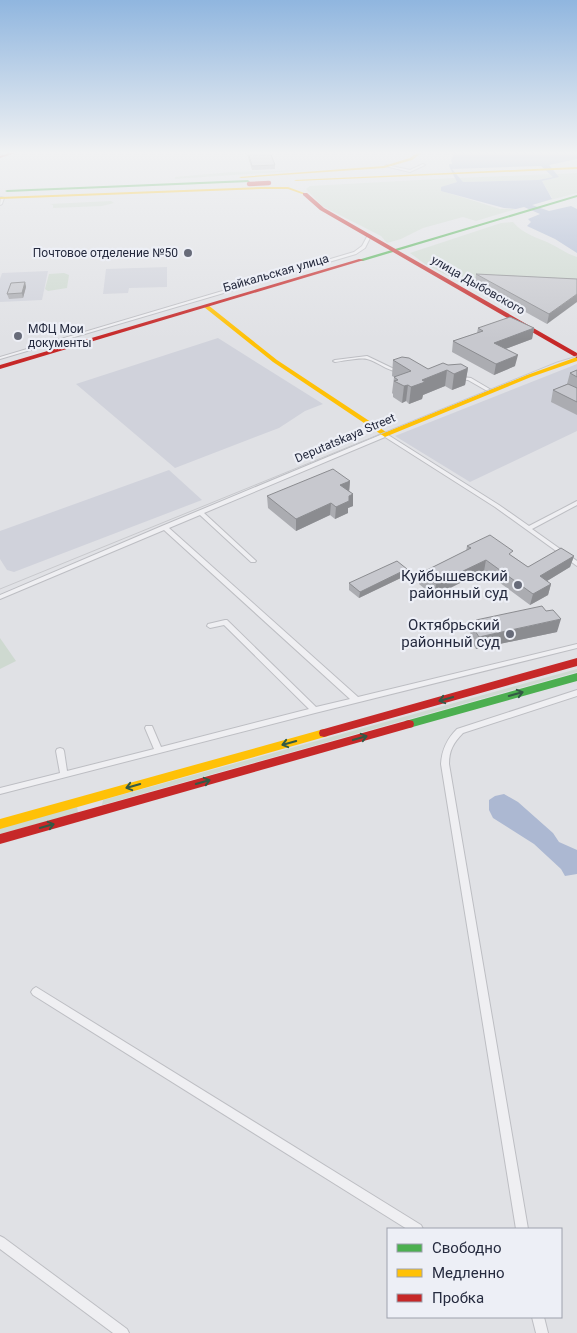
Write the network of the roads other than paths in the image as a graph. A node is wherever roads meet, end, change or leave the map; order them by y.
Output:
1 (331, 214) edge
2 (515, 214) edge
3 (369, 236) junction
4 (414, 245) junction
5 (395, 251) junction
6 (412, 262) junction
7 (334, 269) junction
8 (206, 306) junction
9 (358, 352) dead end
10 (366, 357) junction
11 (0, 358) edge
12 (577, 358) edge
13 (335, 361) dead end
14 (0, 367) edge
15 (408, 371) edge
16 (453, 376) edge
17 (491, 391) junction
18 (385, 435) junction
19 (577, 503) edge
20 (200, 512) junction
21 (164, 527) junction
22 (528, 529) junction
23 (254, 561) dead end
24 (577, 564) edge
25 (0, 597) edge
26 (210, 626) dead end
27 (577, 646) edge
28 (577, 662) edge
29 (577, 677) edge
30 (577, 693) edge
31 (356, 700) junction
32 (315, 710) junction
33 (150, 728) dead end
34 (60, 751) dead end
35 (159, 751) junction
36 (64, 775) junction
37 (0, 791) edge
38 (91, 798) junction
39 (95, 812) junction
40 (0, 824) edge
41 (0, 839) edge
42 (36, 992) dead end
43 (415, 1228) edge
44 (522, 1228) edge
45 (0, 1242) edge
46 (538, 1318) edge
47 (123, 1333) edge
48 (542, 1333) edge

1 - 3 main road, улица Дыбовского
2 - 4 main road, Байкальская улица
3 - 5 main road, улица Дыбовского
3 - 11 street
4 - 5 main road, Байкальская улица
4 - 6 main road
5 - 6 main road, улица Дыбовского
5 - 7 main road, Байкальская улица
6 - 7 main road
6 - 12 main road, улица Дыбовского
7 - 8 main road, Байкальская улица
8 - 14 main road, Байкальская улица
8 - 18 main road
9 - 10 street
10 - 13 street
10 - 15 street
12 - 17 main road, Deputatskaya Street
16 - 17 street
17 - 18 main road, Deputatskaya Street
18 - 20 street, Deputatskaya Street
18 - 22 street
19 - 22 street
20 - 21 street, Deputatskaya Street
20 - 23 street
21 - 25 street, Deputatskaya Street
21 - 31 street
22 - 24 street
26 - 32 street
27 - 31 street
28 -> 38 main road
39 -> 29 main road
30 - 44 street
31 - 32 street
32 - 35 street
33 - 35 street
34 - 36 street
35 - 36 street
36 - 37 street
38 - 39 main road
38 - 40 main road
41 -> 39 main road
42 - 43 street
45 - 47 street
46 - 48 street

